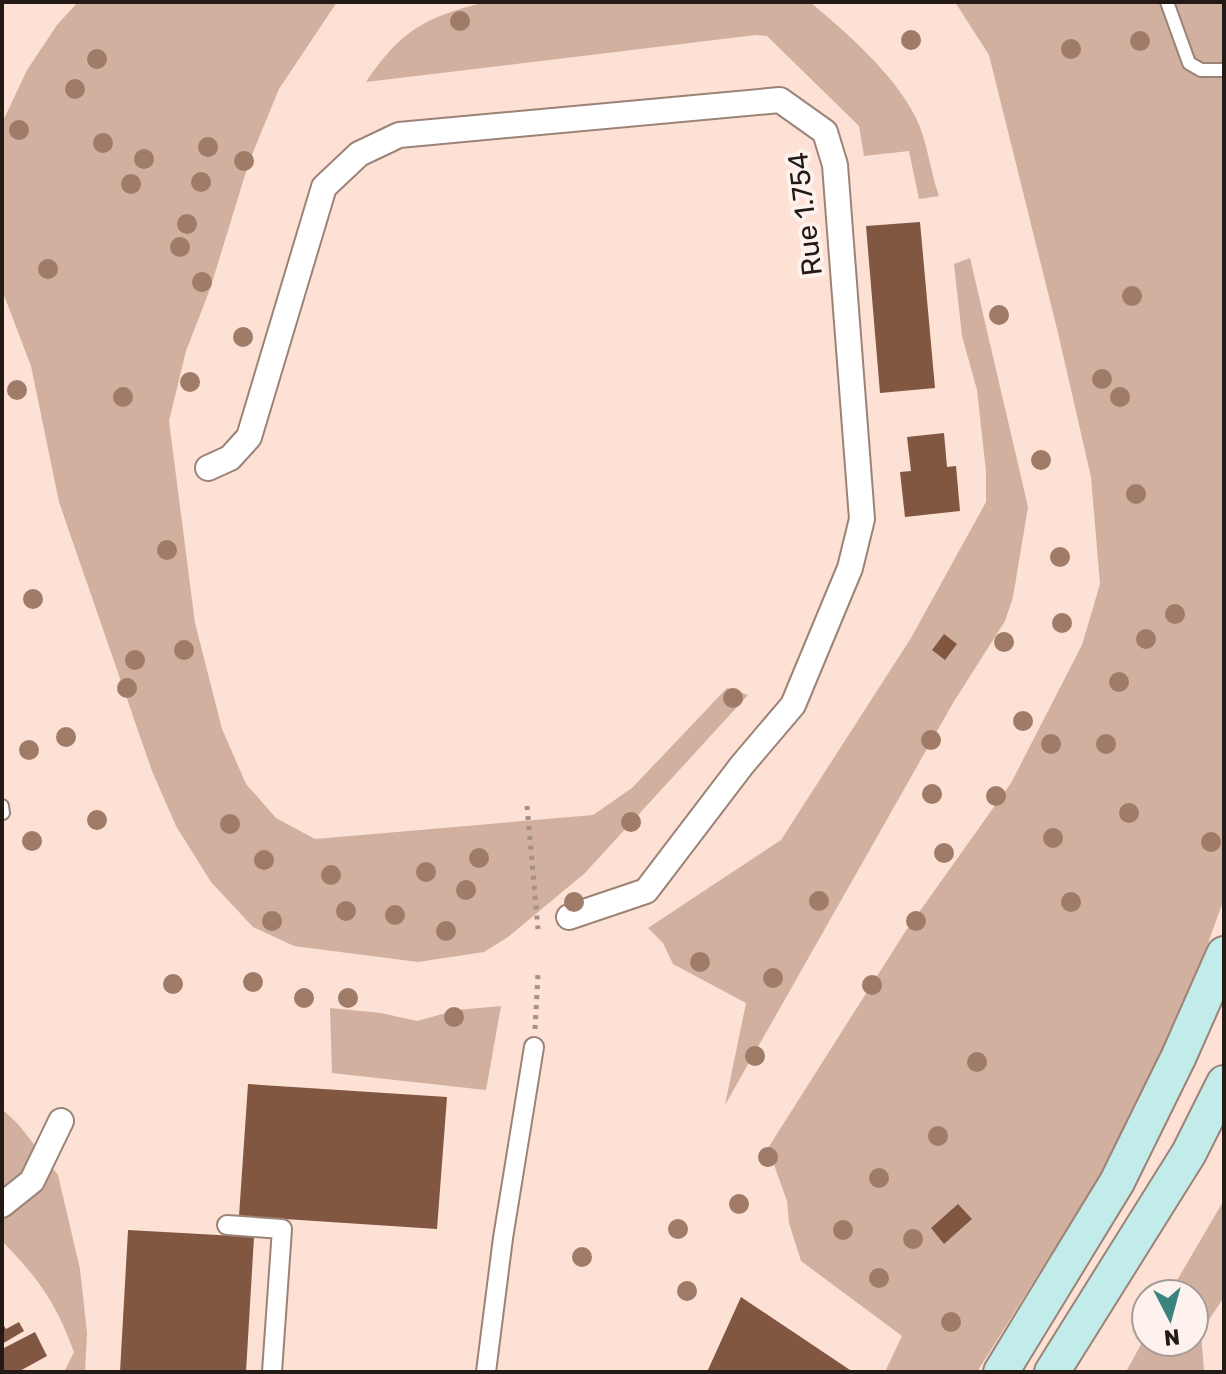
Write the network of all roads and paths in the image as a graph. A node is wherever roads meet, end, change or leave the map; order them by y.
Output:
1 (1167, 2) edge
2 (1224, 70) edge
3 (208, 468) dead end
4 (2, 806) edge
5 (527, 806) dead end
6 (3, 813) edge
7 (569, 917) dead end
8 (538, 929) dead end
9 (1224, 954) edge
10 (538, 974) dead end
11 (534, 1047) joint
12 (1224, 1083) edge
13 (61, 1121) dead end
14 (2, 1205) edge
15 (227, 1225) dead end
16 (272, 1372) edge
17 (486, 1372) edge
18 (1001, 1372) edge
19 (1052, 1372) edge

1 - 2 lane
3 - 7 street, Rue 1.754
4 - 6 lane
5 - 8 path
9 - 18 main road
10 - 11 path
11 - 17 street
12 - 19 main road
13 - 14 street
15 - 16 street

